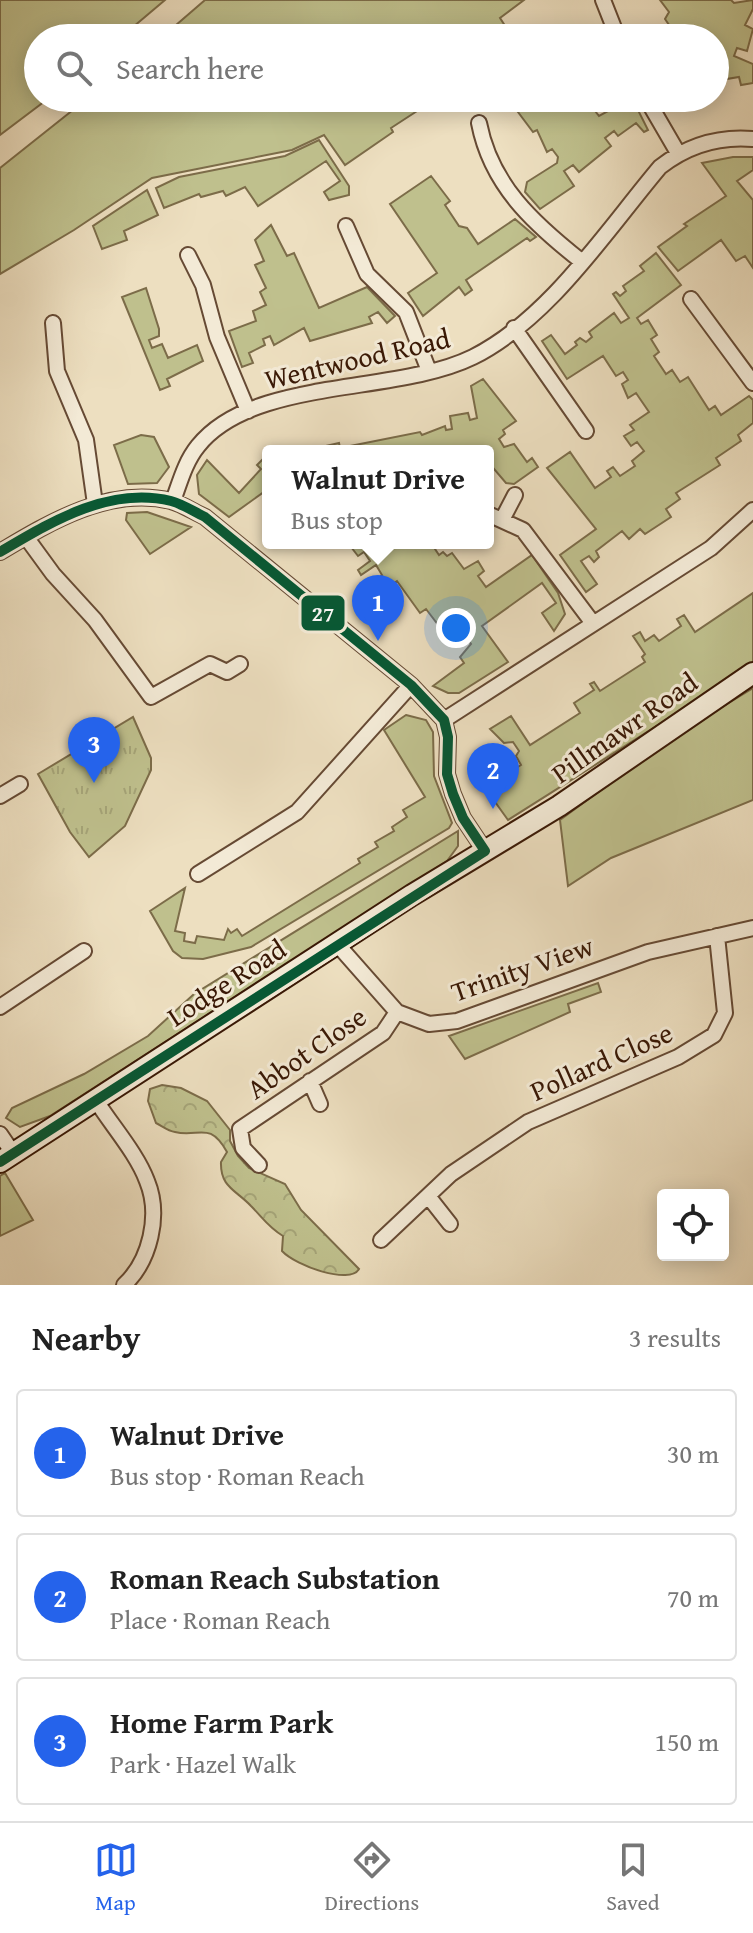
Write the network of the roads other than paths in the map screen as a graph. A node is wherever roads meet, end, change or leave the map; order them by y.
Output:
1 (603, 0) edge
2 (612, 24) edge
3 (654, 112) edge
4 (479, 123) dead end
5 (753, 139) edge
6 (678, 153) junction
7 (346, 226) dead end
8 (188, 255) dead end
9 (581, 261) junction
10 (691, 299) dead end
11 (53, 323) dead end
12 (514, 328) junction
13 (429, 371) junction
14 (753, 383) edge
15 (248, 411) junction
16 (586, 431) dead end
17 (515, 495) dead end
18 (173, 501) junction
19 (95, 504) junction
20 (753, 510) edge
21 (494, 516) edge
22 (503, 518) junction
23 (26, 537) junction
24 (0, 552) edge
25 (592, 622) junction
26 (240, 664) dead end
27 (753, 673) edge
28 (411, 685) junction
29 (444, 720) junction
30 (20, 784) dead end
31 (0, 796) edge
32 (485, 851) junction
33 (198, 874) dead end
34 (753, 928) edge
35 (717, 936) junction
36 (337, 944) junction
37 (84, 951) dead end
38 (0, 1007) edge
39 (397, 1012) junction
40 (310, 1081) junction
41 (97, 1102) junction
42 (320, 1104) dead end
43 (0, 1134) edge
44 (7, 1158) edge
45 (259, 1165) dead end
46 (428, 1196) junction
47 (450, 1224) dead end
48 (381, 1240) dead end
49 (124, 1285) edge

1 - 2 street
3 - 6 street
4 - 9 street
5 - 6 street, Wentwood Road
6 - 9 street, Wentwood Road
7 - 13 street
8 - 15 street
9 - 12 street, Wentwood Road
10 - 14 street
11 - 19 street
12 - 13 street, Wentwood Road
12 - 16 street
13 - 15 street, Wentwood Road
15 - 18 street, Wentwood Road
17 - 22 street
18 - 19 street
18 - 28 street
19 - 23 street
20 - 25 street
21 - 22 street
22 - 25 street
23 - 24 street
23 - 26 street
25 - 29 street
27 - 32 street, Pillmawr Road
28 - 29 street
28 - 33 street
29 - 32 street
30 - 31 street
32 - 36 street, Lodge Road
34 - 35 street, Trinity View
35 - 39 street, Trinity View
35 - 46 street, Pollard Close
36 - 39 street
36 - 41 street, Lodge Road
37 - 38 street
39 - 40 street, Abbot Close
40 - 42 street
40 - 45 street, Abbot Close
41 - 44 street, Lodge Road
41 - 49 street
43 - 44 street
46 - 47 street
46 - 48 street, Pollard Close

